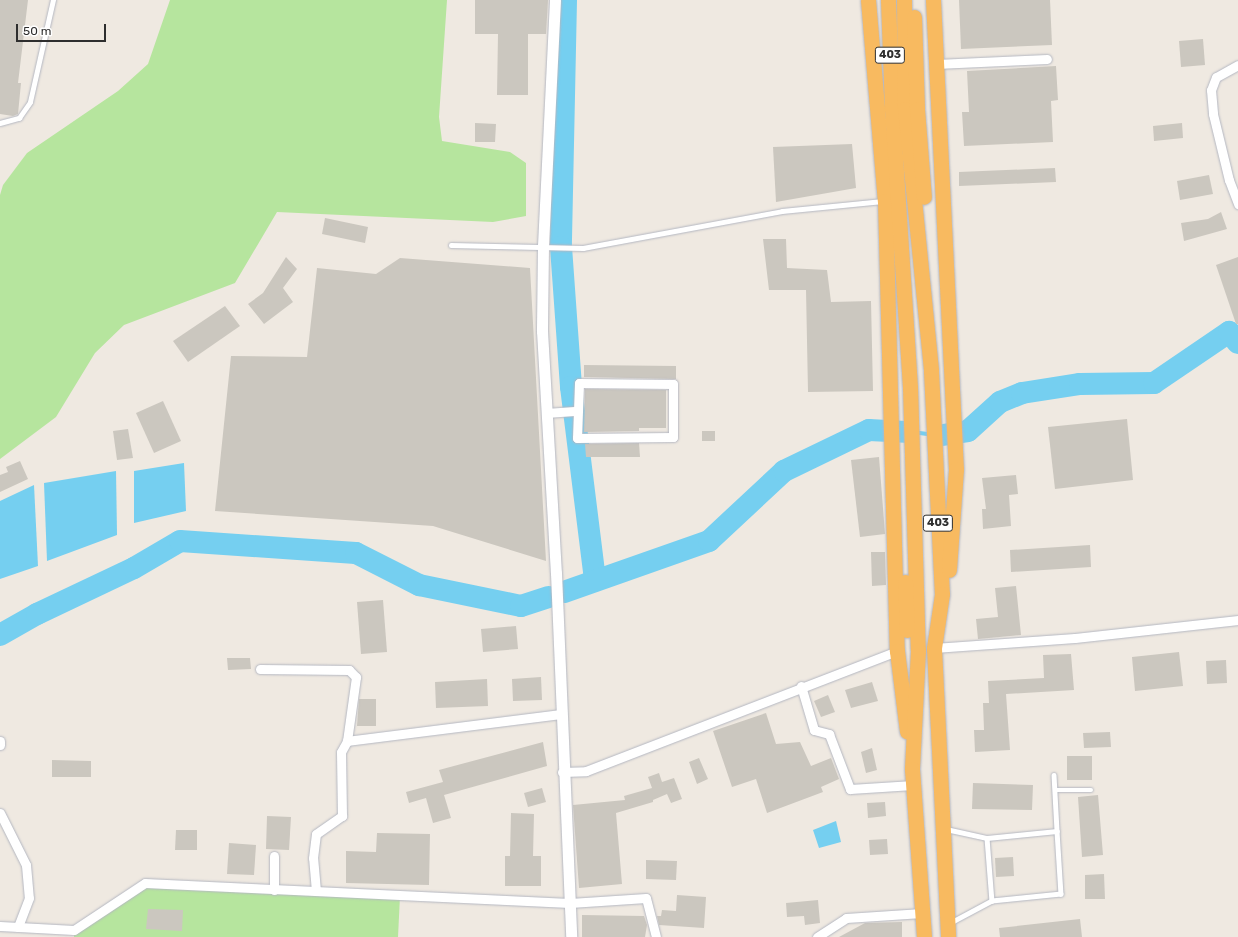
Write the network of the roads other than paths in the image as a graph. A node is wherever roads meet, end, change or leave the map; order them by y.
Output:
1 (53, 0) edge
2 (555, 0) edge
3 (868, 0) edge
4 (879, 0) edge
5 (888, 0) edge
6 (904, 0) edge
7 (913, 0) edge
8 (933, 0) edge
9 (1047, 59) dead end
10 (936, 64) junction
11 (1238, 65) edge
12 (898, 109) junction
13 (0, 123) edge
14 (885, 201) junction
15 (1238, 204) edge
16 (451, 245) dead end
17 (543, 246) junction
18 (578, 411) junction
19 (546, 413) junction
20 (942, 589) junction
21 (1238, 620) edge
22 (934, 648) junction
23 (897, 651) junction
24 (260, 669) dead end
25 (801, 686) junction
26 (560, 714) junction
27 (347, 740) junction
28 (0, 741) edge
29 (0, 745) edge
30 (912, 769) junction
31 (562, 772) junction
32 (1054, 775) dead end
33 (913, 785) junction
34 (1055, 790) junction
35 (1091, 790) dead end
36 (0, 813) edge
37 (942, 828) junction
38 (1057, 831) junction
39 (987, 838) junction
40 (274, 856) dead end
41 (274, 890) junction
42 (316, 891) junction
43 (992, 901) junction
44 (570, 903) junction
45 (922, 913) junction
46 (0, 926) edge
47 (18, 927) junction
48 (948, 931) edge
49 (571, 937) edge
50 (656, 937) edge
51 (816, 937) edge
52 (924, 937) edge

1 - 13 lane
2 - 17 street
3 - 14 highway
4 - 30 highway
5 - 12 highway, 403
6 - 12 highway, 403
7 - 20 highway
8 - 10 highway
9 - 10 street
10 - 20 highway
11 - 15 street
12 - 20 highway, 403
12 - 30 highway, 403
14 - 17 lane
14 - 23 highway
16 - 17 lane
17 - 19 street
18 - 18 street
18 - 19 street
19 - 26 street
20 - 22 highway, 403
21 - 22 street
22 - 37 highway, 403
23 - 25 street
23 - 30 highway
24 - 27 street
25 - 31 street
25 - 33 street
26 - 27 street
26 - 31 street
27 - 42 street
28 - 29 street
30 - 33 highway, 403
31 - 44 street
32 - 34 lane
33 - 45 highway, 403
34 - 35 lane
34 - 38 lane
36 - 47 street
37 - 39 lane
37 - 48 highway, 403
38 - 39 lane
38 - 43 lane
39 - 43 lane
40 - 41 street
41 - 42 street
41 - 47 street
42 - 44 street
43 - 48 lane
44 - 49 street
44 - 50 street
45 - 51 street
45 - 52 highway, 403
46 - 47 street

